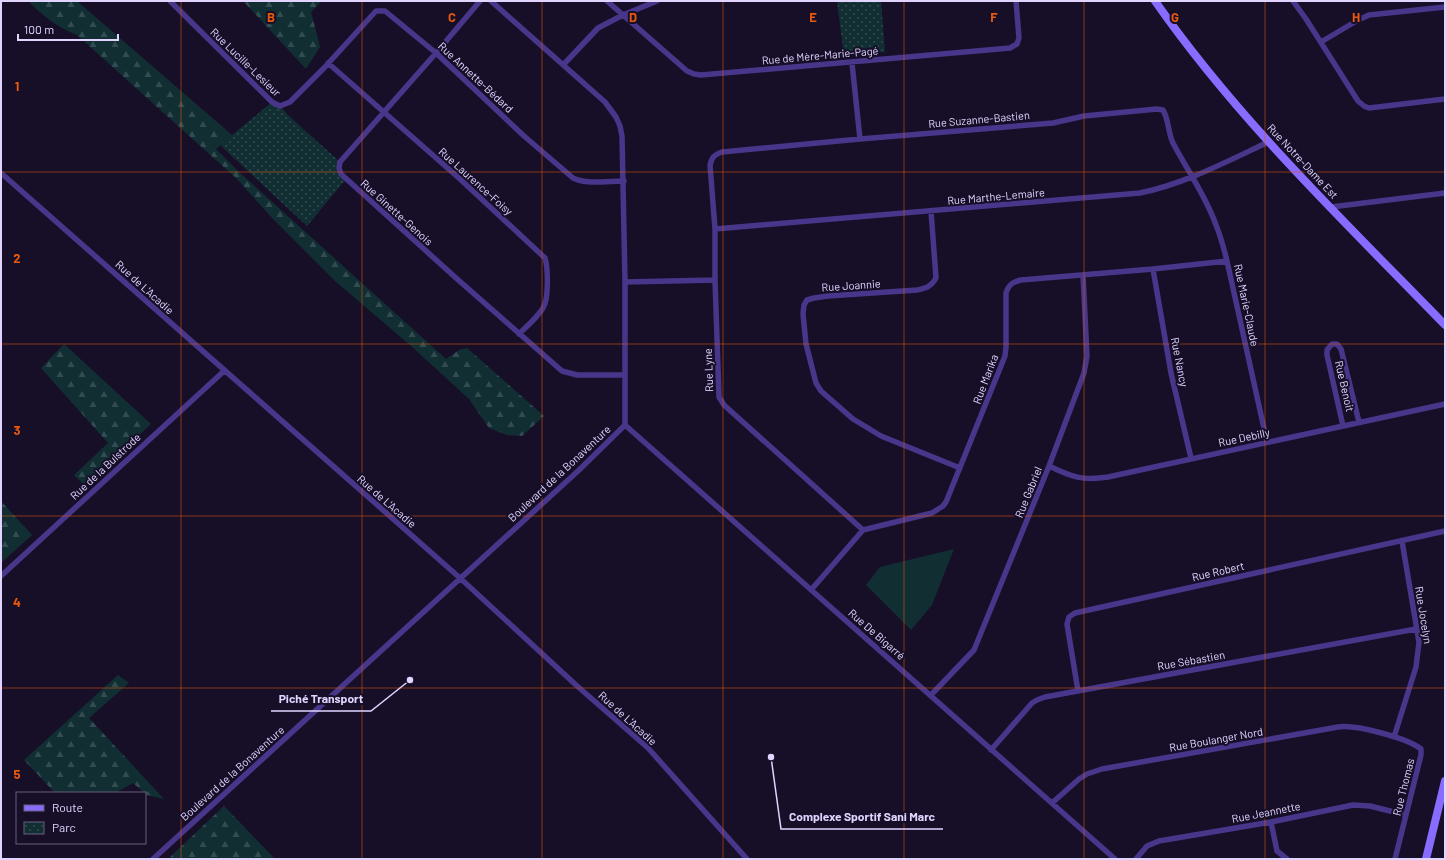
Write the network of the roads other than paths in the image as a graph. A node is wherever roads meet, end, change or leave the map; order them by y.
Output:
1 (170, 1) edge
2 (480, 1) edge
3 (491, 1) edge
4 (607, 1) edge
5 (657, 1) edge
6 (1016, 1) edge
7 (1156, 1) edge
8 (1293, 1) edge
9 (1445, 7) edge
10 (623, 15) junction
11 (1321, 42) junction
12 (436, 53) junction
13 (328, 63) junction
14 (852, 63) junction
15 (564, 64) junction
16 (1445, 99) edge
17 (384, 112) junction
18 (860, 139) junction
19 (1269, 141) junction
20 (722, 152) joint
21 (1, 174) edge
22 (1192, 178) junction
23 (624, 181) junction
24 (1445, 193) edge
25 (1331, 207) junction
26 (931, 211) junction
27 (715, 229) junction
28 (1227, 260) junction
29 (1153, 269) junction
30 (1083, 275) junction
31 (714, 280) junction
32 (625, 282) junction
33 (1445, 325) edge
34 (520, 334) junction
35 (224, 371) junction
36 (625, 374) junction
37 (1445, 404) edge
38 (1359, 422) junction
39 (625, 425) junction
40 (1343, 426) junction
41 (1267, 442) junction
42 (1191, 458) junction
43 (1049, 466) junction
44 (960, 468) junction
45 (863, 530) junction
46 (1445, 531) edge
47 (1402, 541) junction
48 (1, 576) edge
49 (460, 578) junction
50 (811, 590) junction
51 (1416, 629) junction
52 (1078, 691) junction
53 (930, 695) junction
54 (1394, 737) junction
55 (992, 750) junction
56 (1445, 781) edge
57 (1052, 803) junction
58 (1406, 816) junction
59 (1271, 822) junction
60 (153, 859) edge
61 (747, 859) edge
62 (1115, 859) edge
63 (1136, 859) edge
64 (1287, 859) edge
65 (1395, 859) edge
66 (1426, 859) edge

1 - 13 street, Rue Lucille-Lesieur
2 - 12 street, Rue Ginette-Genois
3 - 15 street, Boulevard de la Bonaventure
4 - 10 street, Rue de Mère-Marie-Pagé
5 - 10 street
6 - 14 street, Rue de Mère-Marie-Pagé
7 - 19 street, Rue Notre-Dame Est
8 - 11 street
9 - 11 street
10 - 14 street, Rue de Mère-Marie-Pagé
10 - 15 street
11 - 16 street
12 - 13 street, Rue Annette-Bédard
12 - 17 street, Rue Ginette-Genois
12 - 23 street, Rue Annette-Bédard
13 - 17 street, Rue Laurence-Foisy
14 - 18 street
15 - 23 street, Boulevard de la Bonaventure
17 - 34 street, Rue Laurence-Foisy
17 - 34 street, Rue Ginette-Genois
18 - 20 street, Rue Suzanne-Bastien
18 - 22 street, Rue Suzanne-Bastien
19 - 22 street, Rue Marthe-Lemaire
19 - 25 street, Rue Notre-Dame Est
20 - 27 street, Rue Lyne
21 - 35 street, Rue de L'Acadie
22 - 26 street, Rue Marthe-Lemaire
22 - 28 street, Rue Marie-Claude
23 - 32 street, Boulevard de la Bonaventure
24 - 25 street
25 - 33 street, Rue Notre-Dame Est
26 - 27 street, Rue Marthe-Lemaire
26 - 44 street, Rue Joannie
27 - 31 street, Rue Lyne
28 - 29 street, Rue Marika
28 - 41 street, Rue Marie-Claude
29 - 30 street, Rue Marika
29 - 42 street, Rue Nancy
30 - 43 street, Rue Gabriel
30 - 44 street, Rue Marika
31 - 32 street
31 - 45 street, Rue Lyne
32 - 36 street, Boulevard de la Bonaventure
34 - 36 street, Rue Ginette-Genois
35 - 48 street, Rue de la Bulstrode
35 - 49 street, Rue de L'Acadie
36 - 39 street, Boulevard de la Bonaventure
37 - 38 street, Rue Debilly
38 - 40 street, Rue Debilly
38 - 40 street, Rue Benoit
39 - 49 street, Boulevard de la Bonaventure
39 - 50 street, Rue De Bigarré
40 - 41 street, Rue Debilly
41 - 42 street, Rue Debilly
42 - 43 street, Rue Debilly
43 - 53 street, Rue Gabriel
44 - 45 street, Rue Marika
45 - 50 street
46 - 47 street, Rue Robert
47 - 51 street, Rue Jocelyn
47 - 52 street, Rue Robert
49 - 60 street, Boulevard de la Bonaventure
49 - 61 street, Rue de L'Acadie
50 - 53 street, Rue De Bigarré
51 - 52 street, Rue Sébastien
51 - 54 street, Rue Jocelyn
52 - 55 street, Rue Sébastien
53 - 55 street, Rue De Bigarré
54 - 57 street, Rue Boulanger Nord
54 - 58 street, Rue Thomas
55 - 57 street, Rue De Bigarré
56 - 66 street
57 - 62 street, Rue De Bigarré
58 - 59 street, Rue Jeannette
58 - 65 street, Rue Thomas
59 - 63 street, Rue Jeannette
59 - 64 street

